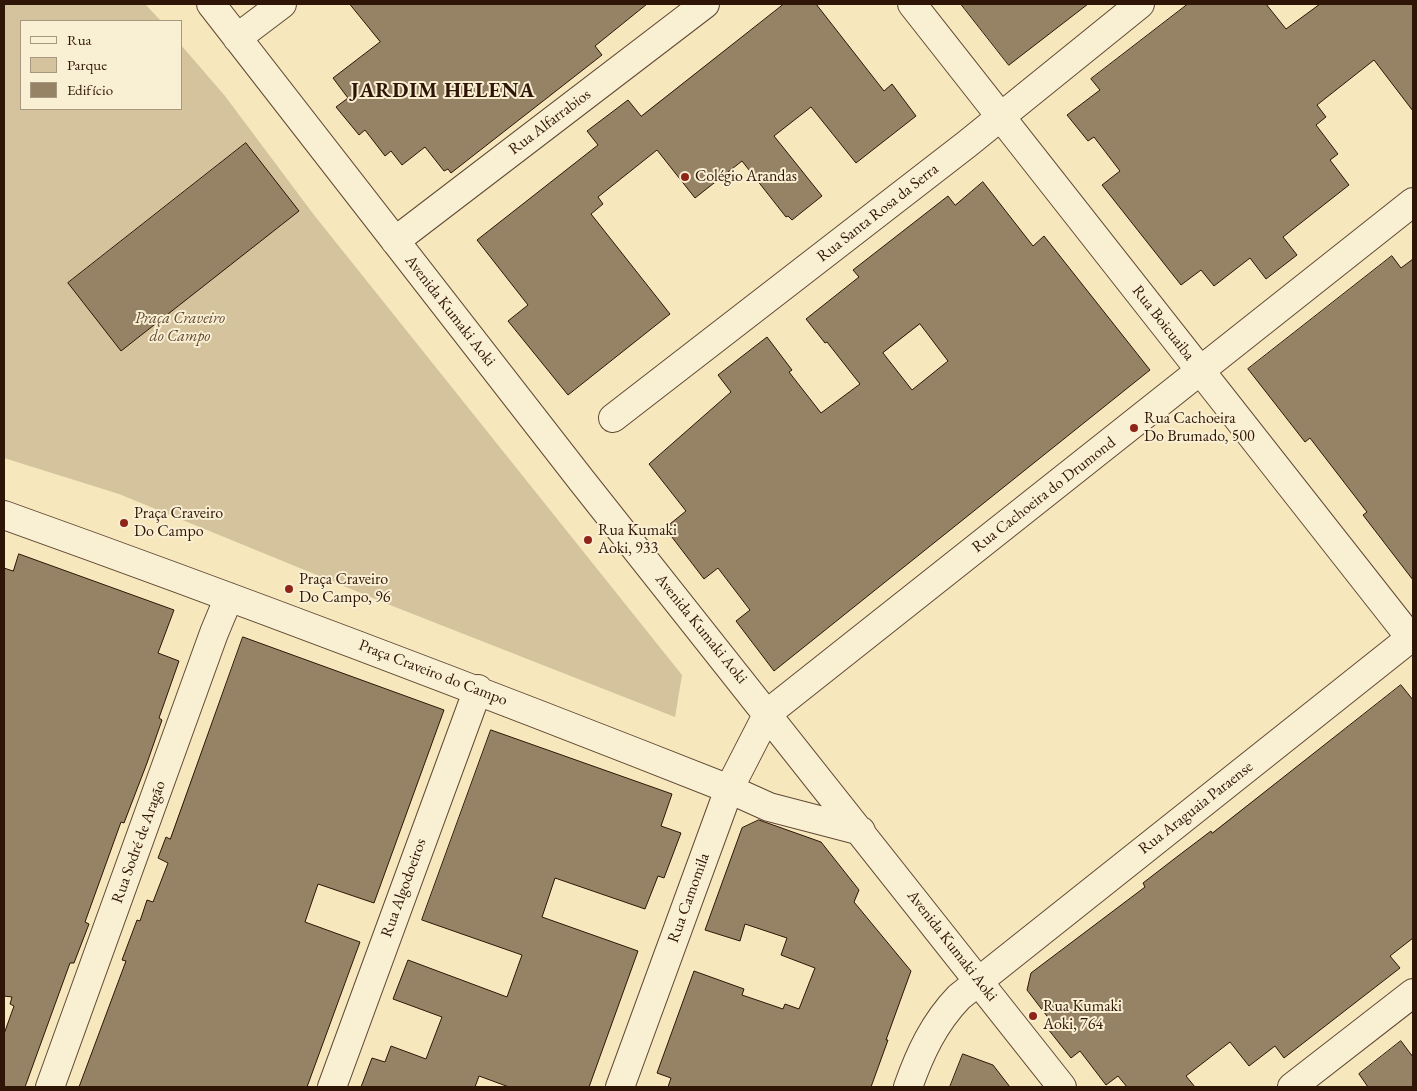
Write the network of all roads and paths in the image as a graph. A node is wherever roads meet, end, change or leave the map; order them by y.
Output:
1 (211, 4) edge
2 (282, 4) edge
3 (705, 4) edge
4 (912, 4) edge
5 (1140, 4) edge
6 (237, 38) junction
7 (1001, 117) junction
8 (1413, 202) edge
9 (395, 241) junction
10 (1201, 371) junction
11 (613, 418) dead end
12 (4, 515) edge
13 (229, 597) junction
14 (1412, 638) edge
15 (478, 690) junction
16 (768, 713) junction
17 (729, 789) junction
18 (861, 831) junction
19 (979, 981) junction
20 (1413, 993) edge
21 (50, 1087) edge
22 (332, 1087) edge
23 (620, 1087) edge
24 (908, 1087) edge
25 (1062, 1087) edge
26 (1292, 1087) edge

1 - 6 street, Avenida Kumaki Aoki
2 - 6 street
3 - 9 street, Rua Alfarrabios
4 - 7 street, Rua Boicuaiba
5 - 7 street, Rua Santa Rosa da Serra
6 - 9 street, Avenida Kumaki Aoki
7 - 10 street, Rua Boicuaiba
7 - 11 street, Rua Santa Rosa da Serra
8 - 10 street, Rua Cachoeira do Drumond
9 - 16 street, Avenida Kumaki Aoki
10 - 14 street, Rua Boicuaiba
10 - 16 street, Rua Cachoeira do Drumond
12 - 13 street, Praça Craveiro do Campo
13 - 15 street, Praça Craveiro do Campo
13 - 21 street, Rua Sodré de Aragão
14 - 19 street, Rua Araguaia Paraense
15 - 17 street, Praça Craveiro do Campo
15 - 22 street, Rua Algodoeiros
16 - 17 street, Rua Camomila
16 - 18 street, Avenida Kumaki Aoki
17 - 18 street, Praça Craveiro do Campo
17 - 23 street, Rua Camomila
18 - 19 street, Avenida Kumaki Aoki
19 - 24 street, Rua Araguaia Paraense
19 - 25 street, Avenida Kumaki Aoki
20 - 26 street

